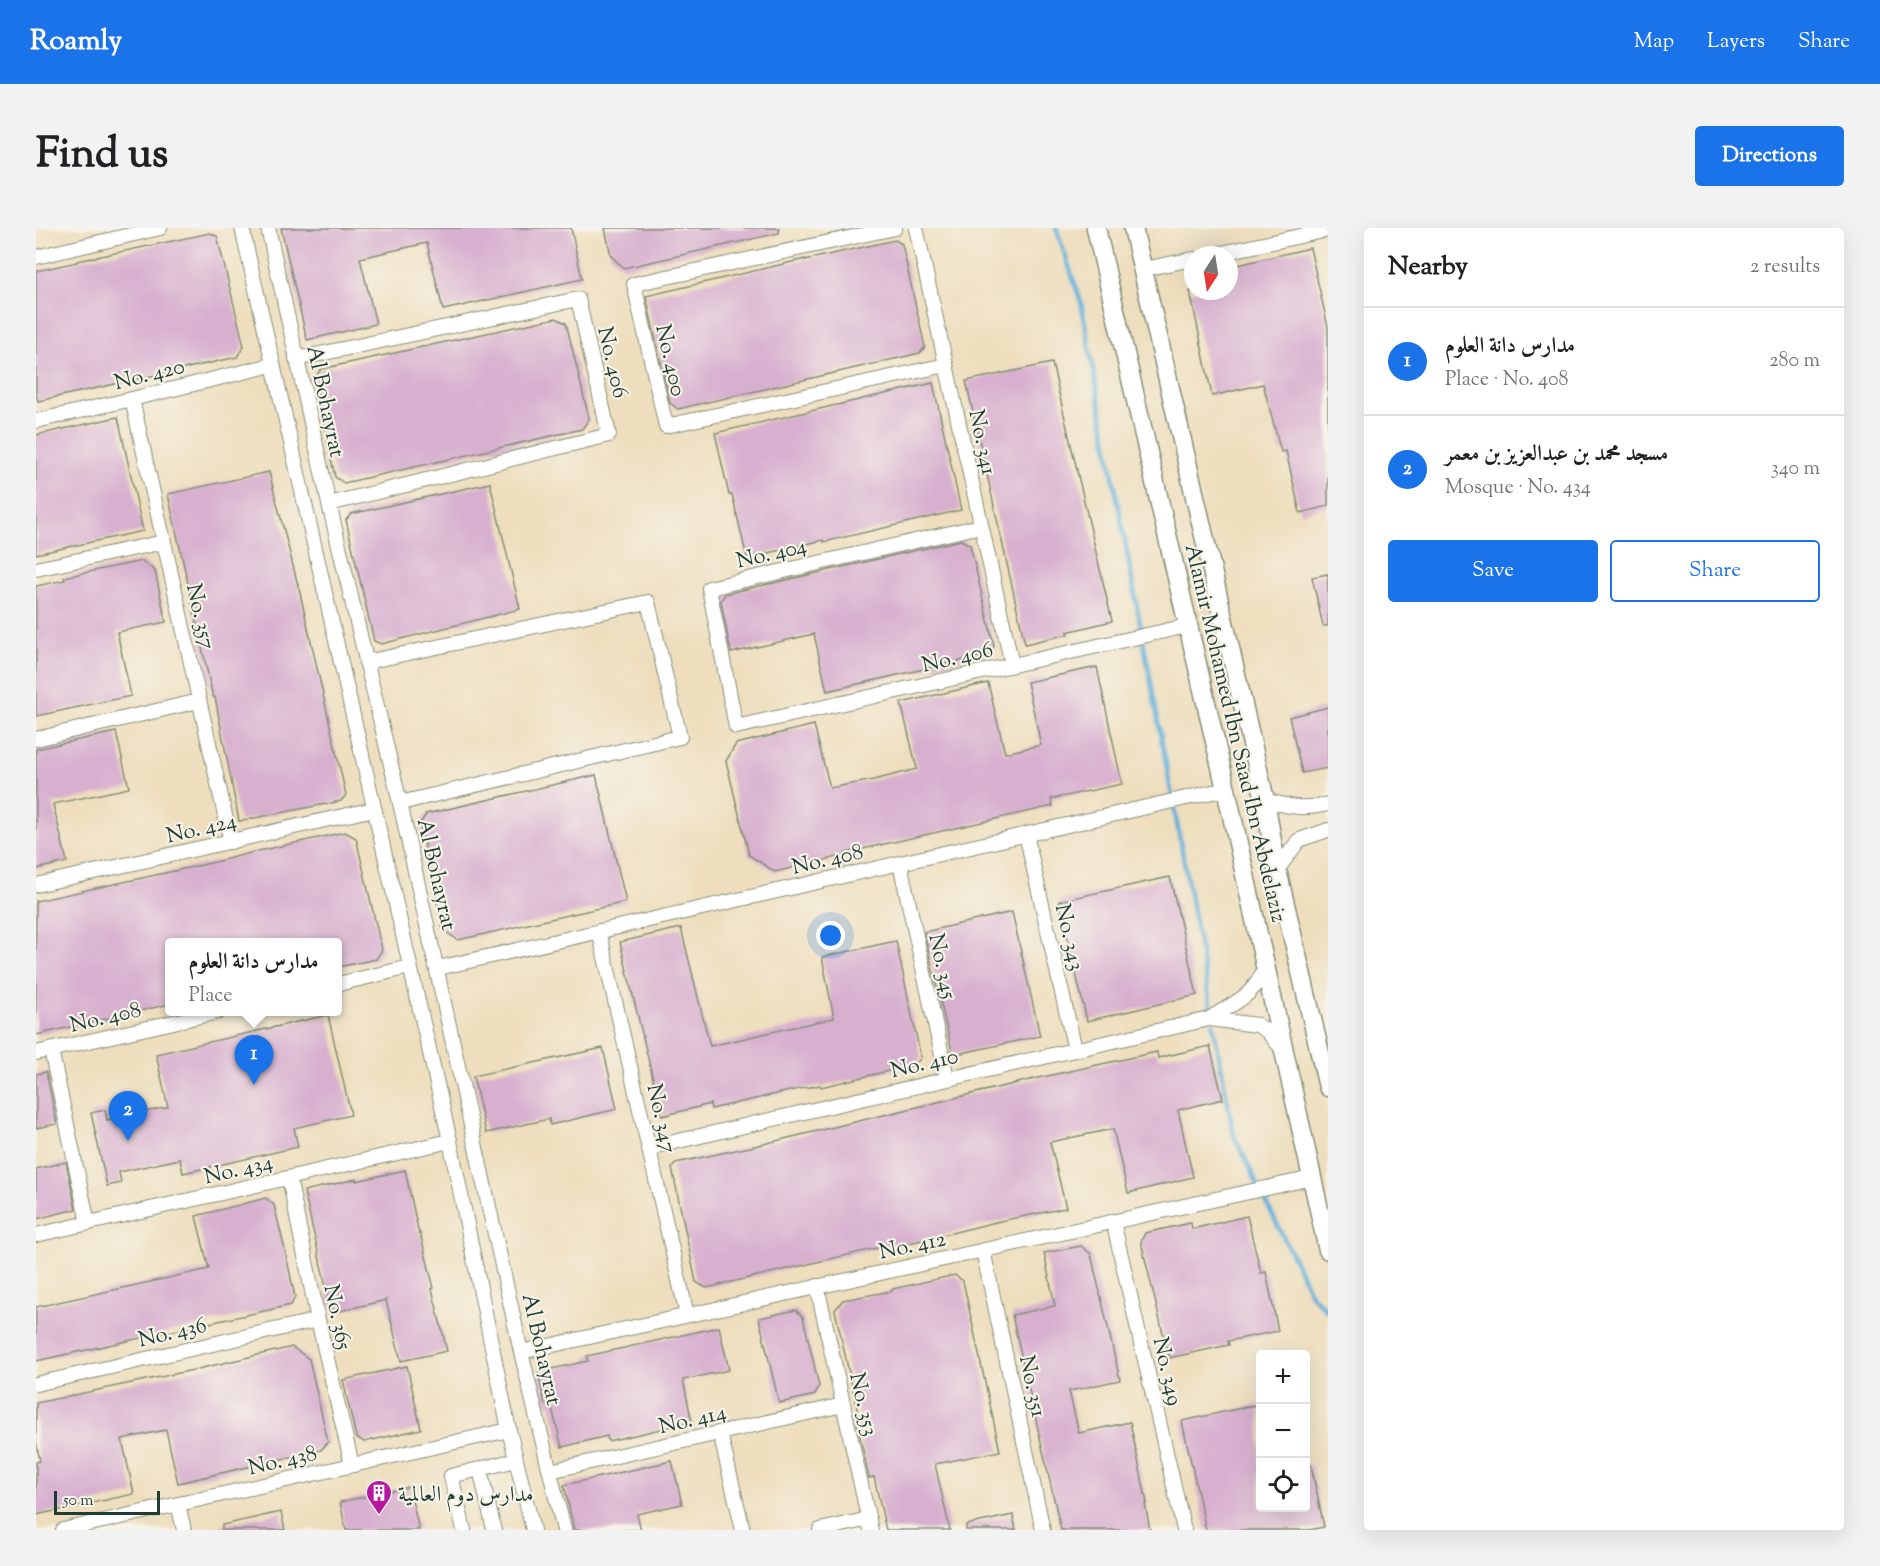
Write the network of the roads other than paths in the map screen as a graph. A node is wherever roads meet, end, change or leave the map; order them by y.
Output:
1 (160, 228) edge
2 (242, 228) edge
3 (268, 228) edge
4 (895, 228) edge
5 (916, 228) edge
6 (1096, 228) edge
7 (1133, 228) edge
8 (1328, 230) edge
9 (1238, 249) edge
10 (36, 257) edge
11 (1184, 261) edge
12 (1144, 269) junction
13 (296, 359) junction
14 (272, 364) junction
15 (946, 364) junction
16 (132, 399) junction
17 (36, 421) edge
18 (328, 504) junction
19 (981, 526) junction
20 (164, 542) junction
21 (36, 569) edge
22 (1187, 626) junction
23 (366, 662) junction
24 (1012, 665) junction
25 (199, 700) junction
26 (736, 727) joint
27 (36, 739) edge
28 (1226, 789) junction
29 (1265, 800) junction
30 (400, 803) junction
31 (1325, 805) edge
32 (374, 809) junction
33 (1327, 831) edge
34 (1026, 834) junction
35 (231, 842) junction
36 (900, 863) junction
37 (1277, 870) junction
38 (36, 885) edge
39 (599, 931) junction
40 (1266, 966) junction
41 (410, 967) junction
42 (438, 968) junction
43 (342, 983) edge
44 (197, 1016) edge
45 (1209, 1019) junction
46 (51, 1050) junction
47 (1075, 1050) junction
48 (1284, 1051) junction
49 (36, 1053) edge
50 (947, 1078) junction
51 (1328, 1087) edge
52 (475, 1141) junction
53 (451, 1143) junction
54 (648, 1148) junction
55 (289, 1178) junction
56 (1312, 1178) junction
57 (1113, 1221) junction
58 (88, 1223) junction
59 (36, 1235) edge
60 (982, 1250) junction
61 (1328, 1250) edge
62 (817, 1287) junction
63 (687, 1315) junction
64 (318, 1320) junction
65 (521, 1352) junction
66 (36, 1384) edge
67 (843, 1405) junction
68 (509, 1430) junction
69 (720, 1433) junction
70 (516, 1460) junction
71 (352, 1465) junction
72 (480, 1469) junction
73 (550, 1472) junction
74 (178, 1504) junction
75 (870, 1525) edge
76 (63, 1530) edge
77 (184, 1530) edge
78 (464, 1530) edge
79 (494, 1530) edge
80 (533, 1530) edge
81 (564, 1530) edge
82 (743, 1530) edge
83 (820, 1530) edge
84 (1043, 1530) edge
85 (1184, 1530) edge

1 - 10 street
2 - 14 street, Al Bohayrat
3 - 13 street, Al Bohayrat
4 - 15 street, No. 400
5 - 15 street, No. 341
6 - 22 main road, Alamir Mohamed Ibn Saad Ibn Abdelaziz
7 - 12 main road, Alamir Mohamed Ibn Saad Ibn Abdelaziz
8 - 9 street
11 - 12 street
12 - 29 main road, Alamir Mohamed Ibn Saad Ibn Abdelaziz
13 - 18 street, Al Bohayrat
13 - 18 street, No. 406
14 - 16 street, No. 420
14 - 32 street, Al Bohayrat
15 - 19 street, No. 341
16 - 17 street, No. 420
16 - 20 street, No. 357
18 - 23 street, Al Bohayrat
19 - 24 street, No. 341
19 - 26 street, No. 404
20 - 21 street
20 - 25 street, No. 357
22 - 24 street, No. 406
22 - 28 main road, Alamir Mohamed Ibn Saad Ibn Abdelaziz
23 - 30 street, Al Bohayrat
23 - 30 street
24 - 26 street, No. 406
25 - 27 street
25 - 35 street, No. 357
28 - 34 street, No. 408
28 - 40 main road, Alamir Mohamed Ibn Saad Ibn Abdelaziz
29 - 31 street
29 - 37 main road, Alamir Mohamed Ibn Saad Ibn Abdelaziz
30 - 42 street, Al Bohayrat
31 - 33 street
32 - 35 street, No. 424
32 - 41 street, Al Bohayrat
33 - 37 street
34 - 36 street, No. 408
34 - 47 street, No. 343
35 - 38 street, No. 424
36 - 39 street, No. 408
36 - 50 street, No. 345
37 - 51 main road, Alamir Mohamed Ibn Saad Ibn Abdelaziz
39 - 42 street, No. 408
39 - 54 street, No. 347
40 - 45 street
40 - 48 main road, Alamir Mohamed Ibn Saad Ibn Abdelaziz
41 - 43 street
41 - 53 street, Al Bohayrat
42 - 52 street, Al Bohayrat
44 - 46 street, No. 408
45 - 47 street, No. 410
45 - 48 street
46 - 49 street, No. 408
46 - 58 street
47 - 50 street, No. 410
48 - 56 main road, Alamir Mohamed Ibn Saad Ibn Abdelaziz
50 - 54 street, No. 410
52 - 53 street, No. 434
52 - 65 street, Al Bohayrat
53 - 55 street, No. 434
53 - 68 street, Al Bohayrat
54 - 63 street, No. 347
55 - 58 street, No. 434
55 - 64 street, No. 365
56 - 57 street, No. 412
56 - 61 main road, Alamir Mohamed Ibn Saad Ibn Abdelaziz
57 - 60 street, No. 412
57 - 85 street, No. 349
58 - 59 street, No. 434
60 - 62 street, No. 412
60 - 84 street, No. 351
62 - 63 street, No. 412
62 - 67 street, No. 353
63 - 65 street, No. 412
64 - 66 street, No. 436
64 - 71 street, No. 365
65 - 73 street, Al Bohayrat
67 - 69 street, No. 414
67 - 75 street, No. 353
68 - 70 street, Al Bohayrat
68 - 71 street, No. 438
69 - 73 street, No. 414
69 - 82 street
70 - 72 street
70 - 80 street, Al Bohayrat
71 - 74 street, No. 438
72 - 78 street
72 - 79 street
73 - 81 street, Al Bohayrat
74 - 76 street, No. 438
74 - 77 street
75 - 83 street

